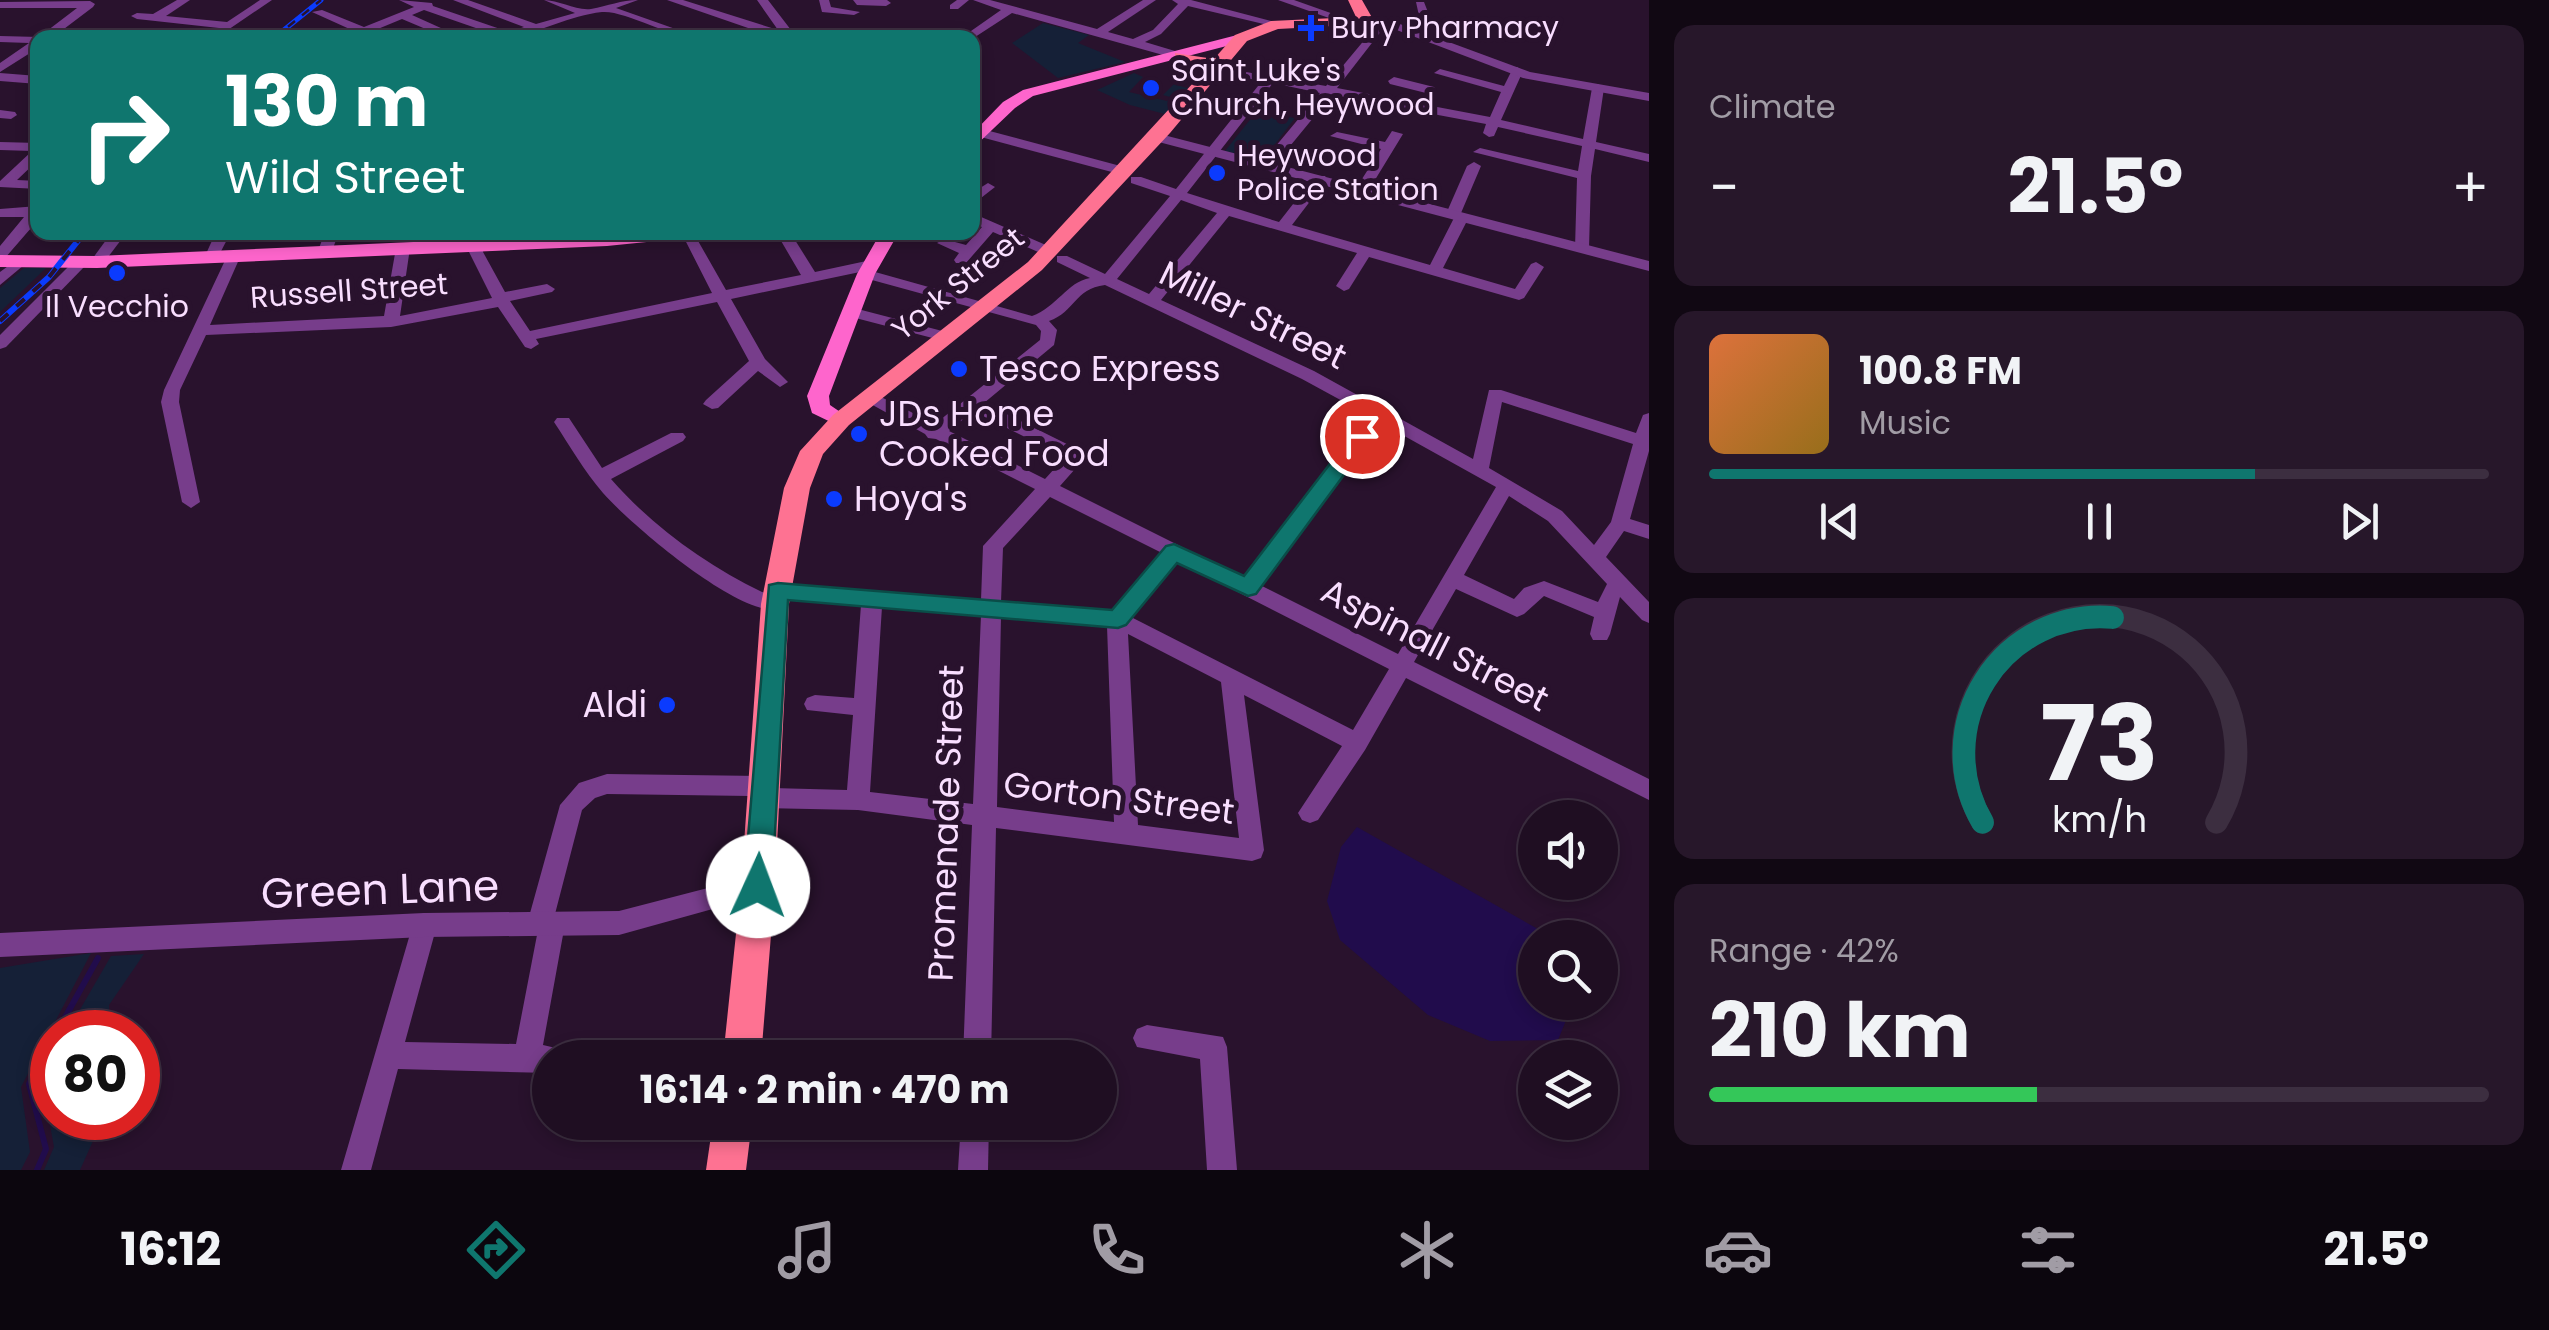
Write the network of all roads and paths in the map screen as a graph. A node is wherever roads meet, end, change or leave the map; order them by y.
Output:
1 (185, 0) edge
2 (266, 0) edge
3 (334, 0) edge
4 (404, 0) edge
5 (440, 0) edge
6 (458, 0) edge
7 (550, 0) edge
8 (633, 0) edge
9 (672, 0) edge
10 (762, 0) edge
11 (824, 0) edge
12 (978, 0) edge
13 (1151, 0) edge
14 (1285, 0) edge
15 (1355, 0) edge
16 (1182, 1) edge
17 (93, 3) edge
18 (886, 3) dead end
19 (0, 4) edge
20 (1210, 4) edge
21 (1420, 4) dead end
22 (423, 7) junction
23 (605, 8) junction
24 (855, 8) edge
25 (1010, 9) junction
26 (585, 13) junction
27 (401, 15) junction
28 (138, 16) dead end
29 (156, 17) junction
30 (1358, 22) junction
31 (1276, 24) junction
32 (230, 26) junction
33 (534, 28) junction
34 (54, 30) edge
35 (225, 30) edge
36 (363, 30) joint
37 (438, 30) edge
38 (487, 30) edge
39 (528, 30) edge
40 (672, 30) edge
41 (765, 30) edge
42 (785, 30) edge
43 (978, 30) edge
44 (1098, 33) junction
45 (1423, 36) junction
46 (1241, 38) junction
47 (0, 39) edge
48 (30, 40) edge
49 (1134, 43) junction
50 (30, 47) edge
51 (1214, 48) junction
52 (1181, 56) junction
53 (0, 68) edge
54 (1221, 70) junction
55 (1440, 72) dead end
56 (1517, 72) junction
57 (0, 77) edge
58 (30, 79) edge
59 (1268, 80) junction
60 (1394, 82) dead end
61 (1598, 88) junction
62 (1507, 90) junction
63 (1326, 91) junction
64 (1649, 97) edge
65 (1420, 109) junction
66 (1494, 122) junction
67 (980, 131) edge
68 (980, 134) edge
69 (1337, 136) dead end
70 (1156, 138) junction
71 (1588, 144) junction
72 (0, 146) edge
73 (30, 148) edge
74 (1213, 152) junction
75 (30, 157) edge
76 (1649, 158) edge
77 (1476, 160) junction
78 (1267, 165) junction
79 (1130, 176) junction
80 (1584, 176) junction
81 (1320, 179) junction
82 (5, 180) edge
83 (30, 183) edge
84 (988, 188) dead end
85 (1362, 190) junction
86 (980, 194) edge
87 (1177, 194) junction
88 (30, 212) edge
89 (1226, 212) junction
90 (0, 214) edge
91 (1457, 216) junction
92 (980, 221) edge
93 (30, 224) edge
94 (990, 226) junction
95 (1282, 228) junction
96 (980, 238) edge
97 (110, 240) edge
98 (220, 240) edge
99 (526, 240) edge
100 (689, 240) edge
101 (788, 240) edge
102 (886, 240) edge
103 (978, 240) edge
104 (329, 242) edge
105 (473, 242) edge
106 (944, 243) dead end
107 (403, 248) junction
108 (1582, 248) junction
109 (1364, 252) junction
110 (234, 255) junction
111 (1056, 255) junction
112 (212, 256) junction
113 (13, 260) edge
114 (84, 262) junction
115 (1649, 266) edge
116 (1536, 268) dead end
117 (869, 270) junction
118 (1434, 271) junction
119 (810, 277) junction
120 (0, 280) edge
121 (1108, 280) junction
122 (1344, 286) dead end
123 (547, 288) dead end
124 (719, 296) junction
125 (501, 300) junction
126 (1152, 301) junction
127 (985, 307) junction
128 (850, 312) junction
129 (1040, 320) junction
130 (391, 322) junction
131 (200, 330) junction
132 (944, 336) junction
133 (0, 344) edge
134 (758, 362) junction
135 (780, 382) dead end
136 (868, 398) junction
137 (971, 403) junction
138 (712, 404) dead end
139 (1378, 414) junction
140 (1649, 419) edge
141 (842, 420) junction
142 (563, 422) dead end
143 (934, 434) junction
144 (677, 437) dead end
145 (1644, 442) junction
146 (1480, 469) junction
147 (601, 476) junction
148 (1506, 485) junction
149 (1044, 490) junction
150 (191, 502) dead end
151 (1620, 523) junction
152 (1649, 532) edge
153 (1174, 552) junction
154 (1596, 555) junction
155 (1452, 578) junction
156 (1620, 582) junction
157 (1248, 588) junction
158 (776, 598) junction
159 (872, 599) junction
160 (990, 609) junction
161 (1649, 614) edge
162 (1118, 619) junction
163 (1402, 663) junction
164 (1232, 678) junction
165 (815, 704) dead end
166 (864, 707) junction
167 (1357, 743) junction
168 (1649, 790) edge
169 (762, 792) junction
170 (858, 800) junction
171 (1310, 813) dead end
172 (984, 815) junction
173 (1126, 833) junction
174 (758, 886) junction
175 (546, 924) junction
176 (424, 926) junction
177 (0, 945) edge
178 (1147, 1038) dead end
179 (540, 1040) edge
180 (744, 1040) edge
181 (977, 1040) edge
182 (388, 1055) junction
183 (532, 1059) edge
184 (730, 1140) edge
185 (975, 1140) edge
186 (356, 1170) edge
187 (726, 1170) edge
188 (974, 1170) edge
189 (1222, 1170) edge

1 - 29 street
2 - 32 street
3 - 36 street
4 - 22 street
5 - 22 street
6 - 33 street
7 - 26 street
8 - 23 street
9 - 41 street
10 - 42 street
11 - 24 street
12 - 25 street
13 - 44 street
14 - 30 street
14 - 31 highway
15 - 30 highway
16 - 20 street
16 - 49 street
17 - 19 street
17 - 34 street
18 - 24 street
20 - 31 street
21 - 45 street
22 - 27 street
22 - 38 street
23 - 26 street
23 - 40 street
25 - 43 street
25 - 44 street
26 - 33 street
27 - 36 street
27 - 37 street
28 - 29 street
29 - 32 street
30 - 31 highway
30 - 45 street
30 - 63 street
31 - 46 highway
32 - 35 street
33 - 39 street
44 - 49 street
45 - 56 street
46 - 51 main road
46 - 54 highway, York Street
47 - 48 street
49 - 52 street
50 - 53 street
51 - 52 main road
51 - 54 highway
52 - 54 highway
52 - 67 main road
54 - 59 street
54 - 70 highway, York Street
55 - 62 street
56 - 61 street
56 - 62 street
57 - 58 street
59 - 63 street
59 - 74 street
60 - 65 street
61 - 64 street
61 - 71 street
62 - 66 street
63 - 65 street
63 - 78 street
65 - 66 street
66 - 71 street
66 - 77 street
68 - 79 street
69 - 85 street
70 - 74 street
70 - 79 highway, York Street
71 - 76 street
71 - 80 street
72 - 73 street
74 - 78 street
74 - 87 street
75 - 82 street
77 - 80 street
77 - 91 street
78 - 81 street
79 - 87 street
79 - 111 highway, York Street
80 - 108 street
81 - 85 street
81 - 95 street
82 - 83 street
84 - 86 street
85 - 91 street
87 - 89 street
87 - 121 street
88 - 90 street
89 - 95 street
89 - 126 street
91 - 108 street
91 - 118 street
92 - 94 street, Miller Street
93 - 113 street
94 - 96 street
94 - 111 street, Miller Street
95 - 109 street
97 - 114 street
98 - 112 street
99 - 105 main road
100 - 124 street
101 - 119 street
102 - 117 main road
103 - 106 street
104 - 107 main road
104 - 110 main road
105 - 107 main road
105 - 125 street
107 - 130 street
108 - 115 street
109 - 118 street
109 - 122 street
110 - 112 main road
110 - 131 street
111 - 121 street, Miller Street
111 - 127 highway, York Street
112 - 114 main road
113 - 114 main road
113 - 120 street
114 - 133 street
116 - 118 street
117 - 119 street
117 - 127 street
117 - 128 main road
119 - 124 street
121 - 126 street, Miller Street
121 - 129 street
123 - 125 street, Russell Street
124 - 125 street
124 - 134 street
125 - 130 street, Russell Street
126 - 139 street, Miller Street
127 - 129 street
127 - 132 highway, York Street
128 - 132 street
128 - 141 main road
129 - 137 street
130 - 131 street, Russell Street
131 - 150 street
132 - 136 highway, York Street
134 - 135 street
134 - 138 street
136 - 141 highway, York Street
136 - 143 street, Aspinall Street
137 - 143 street
137 - 149 street, Promenade Street
139 - 146 street, Miller Street
139 - 157 street
140 - 145 street
141 - 158 highway, York Street
142 - 147 street
143 - 149 street, Aspinall Street
144 - 147 street
145 - 146 street
145 - 151 street
146 - 148 street, Miller Street
147 - 158 street
148 - 154 street, Miller Street
148 - 155 street
149 - 153 street, Aspinall Street
149 - 160 street, Promenade Street
151 - 152 street
151 - 154 street
153 - 157 street, Aspinall Street
153 - 162 street
154 - 156 street, Miller Street
155 - 156 street
155 - 163 street
156 - 161 street, Miller Street
157 - 163 street, Aspinall Street
158 - 159 street
158 - 169 highway, York Street
159 - 160 street
159 - 166 street
160 - 162 street
160 - 172 street, Promenade Street
162 - 164 street
162 - 173 street
163 - 167 street
163 - 168 street, Aspinall Street
164 - 167 street
164 - 173 street, Gorton Street
165 - 166 street
166 - 170 street
167 - 171 street
169 - 170 street, Gorton Street
169 - 174 highway, York Street
169 - 175 street, Gorton Street
170 - 172 street, Gorton Street
172 - 173 street, Gorton Street
172 - 181 street, Promenade Street
174 - 175 street, Green Lane
174 - 180 highway, York Street
175 - 176 street, Green Lane
175 - 179 street, Gorton Street
176 - 177 street, Green Lane
176 - 182 street
178 - 189 street
182 - 183 street
182 - 186 street
184 - 187 highway
185 - 188 street

